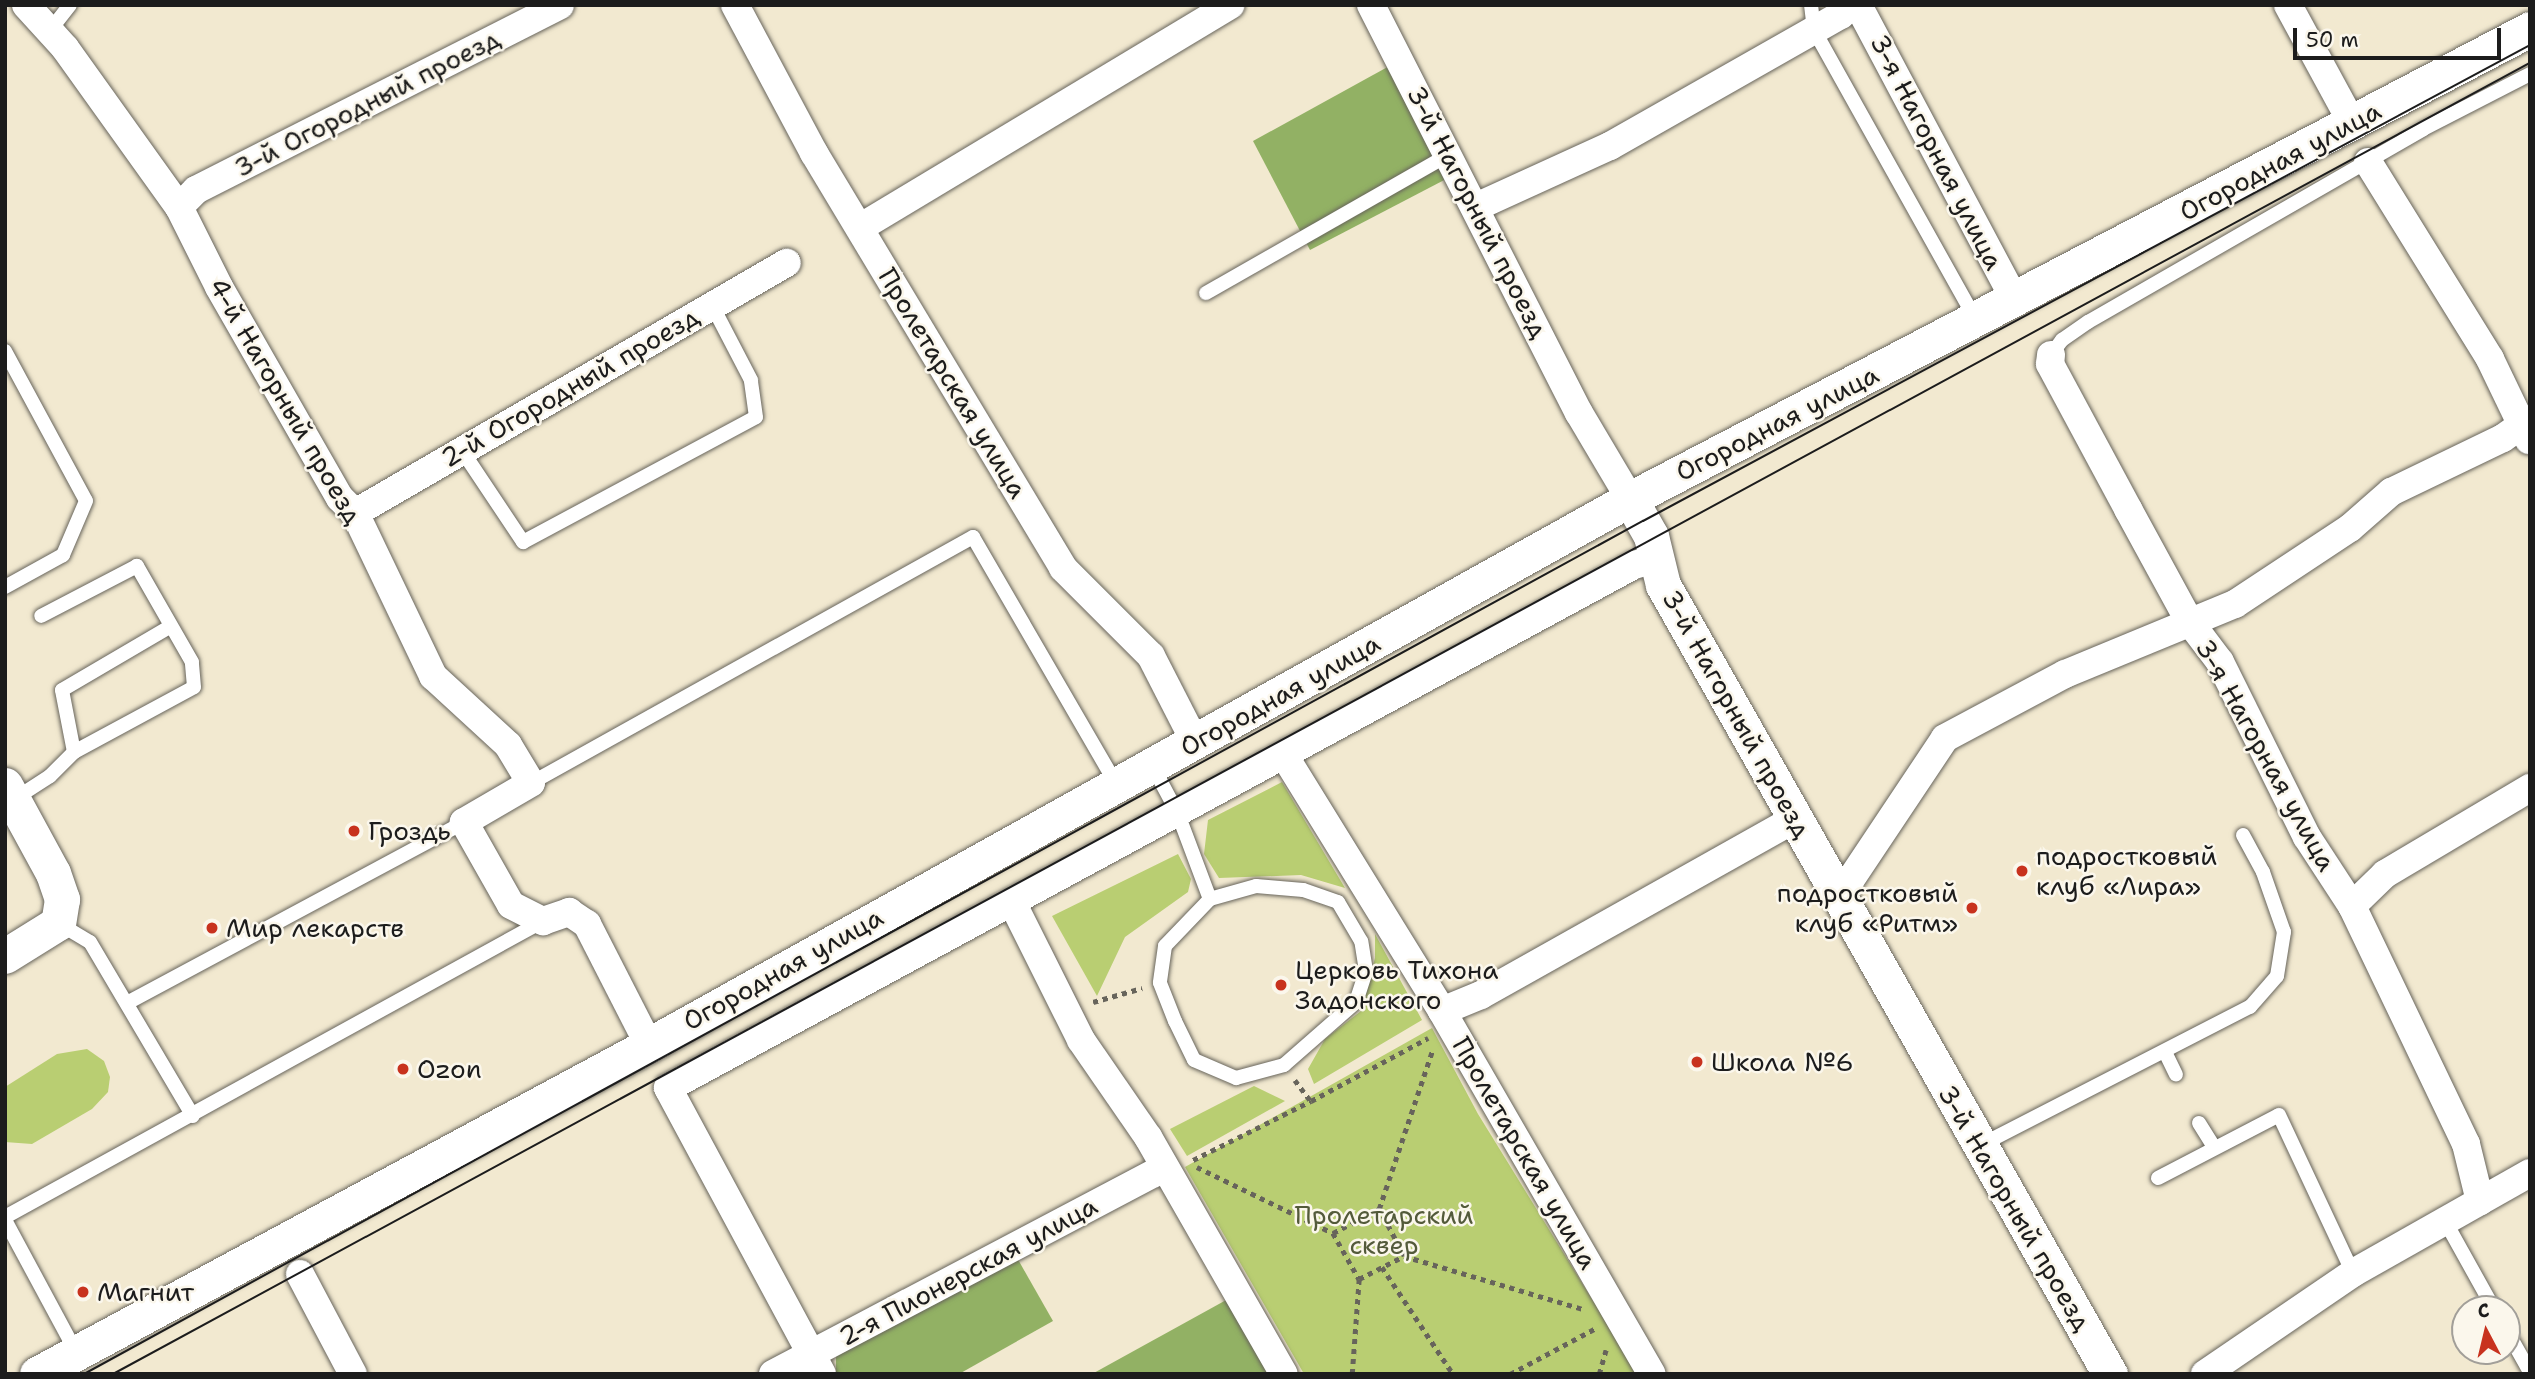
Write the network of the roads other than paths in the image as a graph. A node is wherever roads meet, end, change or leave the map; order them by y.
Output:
1 (26, 5) edge
2 (71, 5) edge
3 (560, 5) edge
4 (735, 5) edge
5 (1231, 5) edge
6 (1371, 5) edge
7 (1849, 5) edge
8 (1858, 5) edge
9 (2288, 5) edge
10 (1812, 18) edge
11 (2530, 29) edge
12 (47, 34) junction
13 (2530, 75) edge
14 (2352, 123) junction
15 (1448, 155) junction
16 (2368, 162) junction
17 (179, 207) junction
18 (1476, 207) junction
19 (861, 227) junction
20 (787, 263) dead end
21 (1206, 293) dead end
22 (2015, 300) junction
23 (712, 304) junction
24 (1976, 320) junction
25 (5, 351) edge
26 (2051, 355) joint
27 (2527, 429) edge
28 (461, 449) junction
29 (1630, 499) junction
30 (355, 513) junction
31 (1658, 558) junction
32 (5, 587) edge
33 (41, 615) dead end
34 (2189, 621) junction
35 (171, 626) junction
36 (1195, 742) junction
37 (74, 752) junction
38 (1284, 755) junction
39 (1152, 765) junction
40 (531, 783) junction
41 (1116, 785) junction
42 (2530, 788) edge
43 (9, 792) edge
44 (1178, 814) junction
45 (1796, 818) junction
46 (464, 822) junction
47 (2243, 835) dead end
48 (1834, 890) junction
49 (1210, 899) junction
50 (1013, 904) junction
51 (2352, 906) junction
52 (543, 921) junction
53 (58, 923) junction
54 (5, 956) edge
55 (127, 1003) junction
56 (1441, 1021) junction
57 (649, 1045) junction
58 (2165, 1052) junction
59 (2176, 1075) dead end
60 (193, 1116) junction
61 (2199, 1123) dead end
62 (1979, 1146) junction
63 (2214, 1147) junction
64 (1163, 1168) junction
65 (2530, 1173) edge
66 (2158, 1178) dead end
67 (2480, 1201) junction
68 (5, 1219) edge
69 (2445, 1221) junction
70 (2353, 1273) junction
71 (300, 1274) dead end
72 (2486, 1295) edge
73 (76, 1352) junction
74 (817, 1364) edge
75 (37, 1374) edge
76 (353, 1374) edge
77 (773, 1374) edge
78 (1284, 1374) edge
79 (1651, 1374) edge
80 (2110, 1374) edge
81 (2205, 1374) edge

1 - 12 street, 4-й Нагорный проезд
2 - 12 lane
3 - 17 street, 3-й Огородный проезд
4 - 19 street, Пролетарская улица
5 - 19 street
6 - 15 street, 3-й Нагорный проезд
7 - 10 street
8 - 22 street, 3-я Нагорная улица
9 - 14 street
10 - 18 street
10 - 24 lane
11 - 14 street, Огородная улица
12 - 17 street, 4-й Нагорный проезд
13 - 16 lane
14 - 22 street, Огородная улица
15 - 18 street, 3-й Нагорный проезд
15 - 21 lane
16 - 26 lane
16 - 27 street
17 - 30 street, 4-й Нагорный проезд
18 - 29 street, 3-й Нагорный проезд
19 - 36 street, Пролетарская улица
20 - 23 street, 2-й Огородный проезд
22 - 24 street, Огородная улица
23 - 28 street, 2-й Огородный проезд
23 - 28 lane
24 - 29 street, Огородная улица
25 - 32 lane
26 - 34 street, 3-я Нагорная улица
27 - 34 street
28 - 30 street, 2-й Огородный проезд
29 - 31 street, 3-й Нагорный проезд
29 - 36 street, Огородная улица
30 - 40 street, 4-й Нагорный проезд
31 - 38 street
31 - 45 street, 3-й Нагорный проезд
33 - 35 lane
34 - 48 street
34 - 51 street, 3-я Нагорная улица
35 - 37 lane
35 - 37 lane
36 - 39 street, Огородная улица
37 - 43 lane
38 - 44 street
38 - 56 street, Пролетарская улица
39 - 41 street, Огородная улица
39 - 44 lane
40 - 41 lane
40 - 46 street
41 - 57 street, Огородная улица
42 - 51 street
43 - 53 street
44 - 49 lane
44 - 50 street
45 - 48 street, 3-й Нагорный проезд
45 - 56 street
46 - 52 street
46 - 55 lane
47 - 58 lane
48 - 62 street, 3-й Нагорный проезд
49 - 49 lane
50 - 64 street
50 - 74 street
51 - 67 street, 3-я Нагорная улица
52 - 57 street
52 - 60 lane
53 - 54 street
53 - 55 lane
55 - 60 lane
56 - 79 street, Пролетарская улица
57 - 73 street, Огородная улица
58 - 59 lane
58 - 62 lane
60 - 68 lane
61 - 63 lane
62 - 80 street, 3-й Нагорный проезд
63 - 66 lane
63 - 70 lane
64 - 74 street, 2-я Пионерская улица
64 - 78 street
65 - 67 street
67 - 69 street
68 - 73 lane
69 - 70 street
69 - 72 lane
70 - 81 street
71 - 76 street
73 - 75 street, Огородная улица
74 - 77 street, 2-я Пионерская улица

